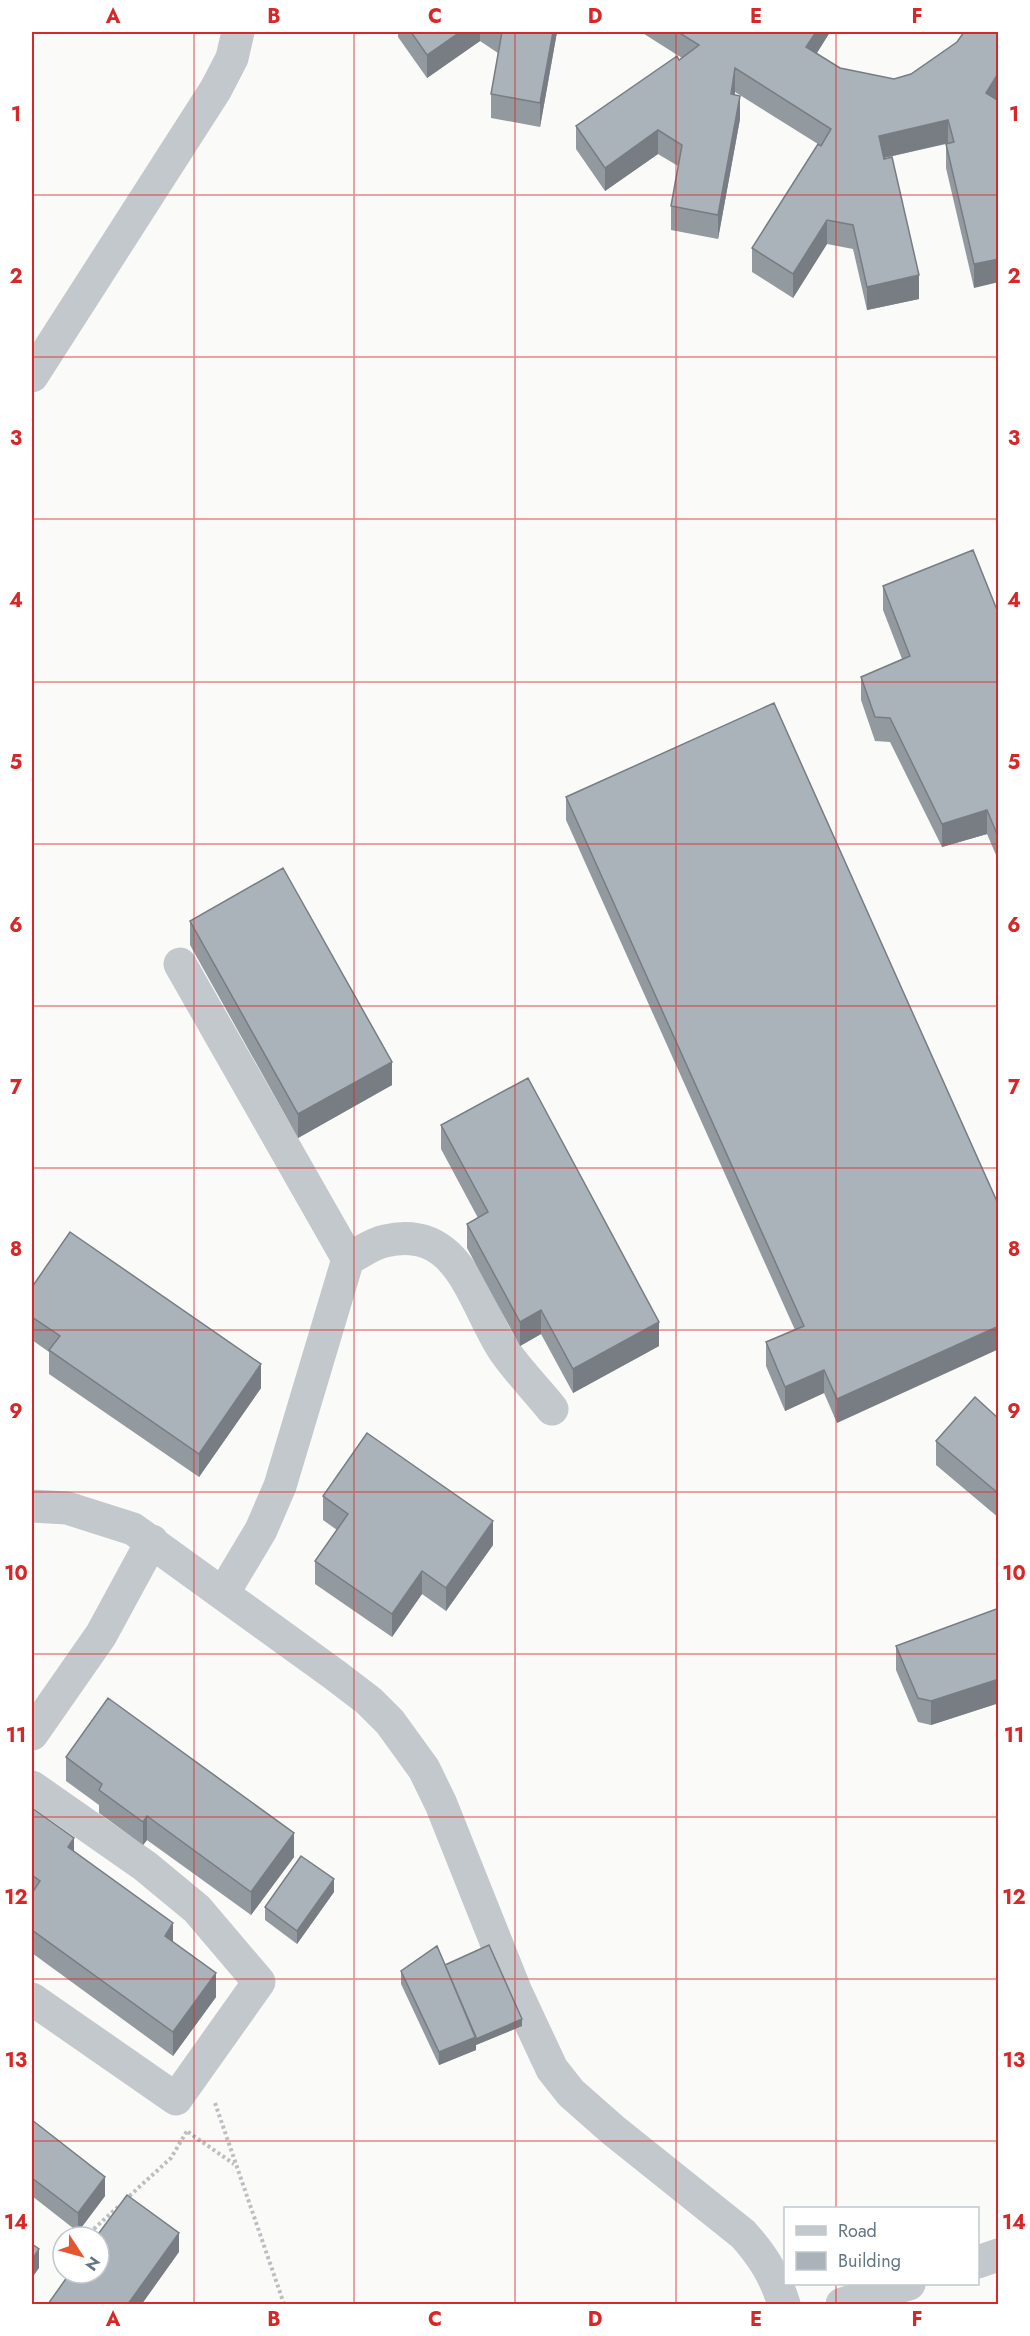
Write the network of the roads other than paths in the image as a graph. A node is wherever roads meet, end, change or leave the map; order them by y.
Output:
1 (238, 32) edge
2 (32, 376) edge
3 (180, 964) dead end
4 (348, 1259) junction
5 (552, 1409) dead end
6 (32, 1506) edge
7 (152, 1541) junction
8 (224, 1592) junction
9 (32, 1734) edge
10 (32, 1786) edge
11 (32, 1999) edge
12 (999, 2255) edge
13 (979, 2262) edge
14 (903, 2285) edge
15 (784, 2304) edge
16 (842, 2304) edge

1 - 2 street
3 - 4 street
4 - 5 street
4 - 8 street
6 - 7 street
7 - 8 street
7 - 9 street
8 - 15 street
10 - 11 street
12 - 13 street
14 - 16 street

